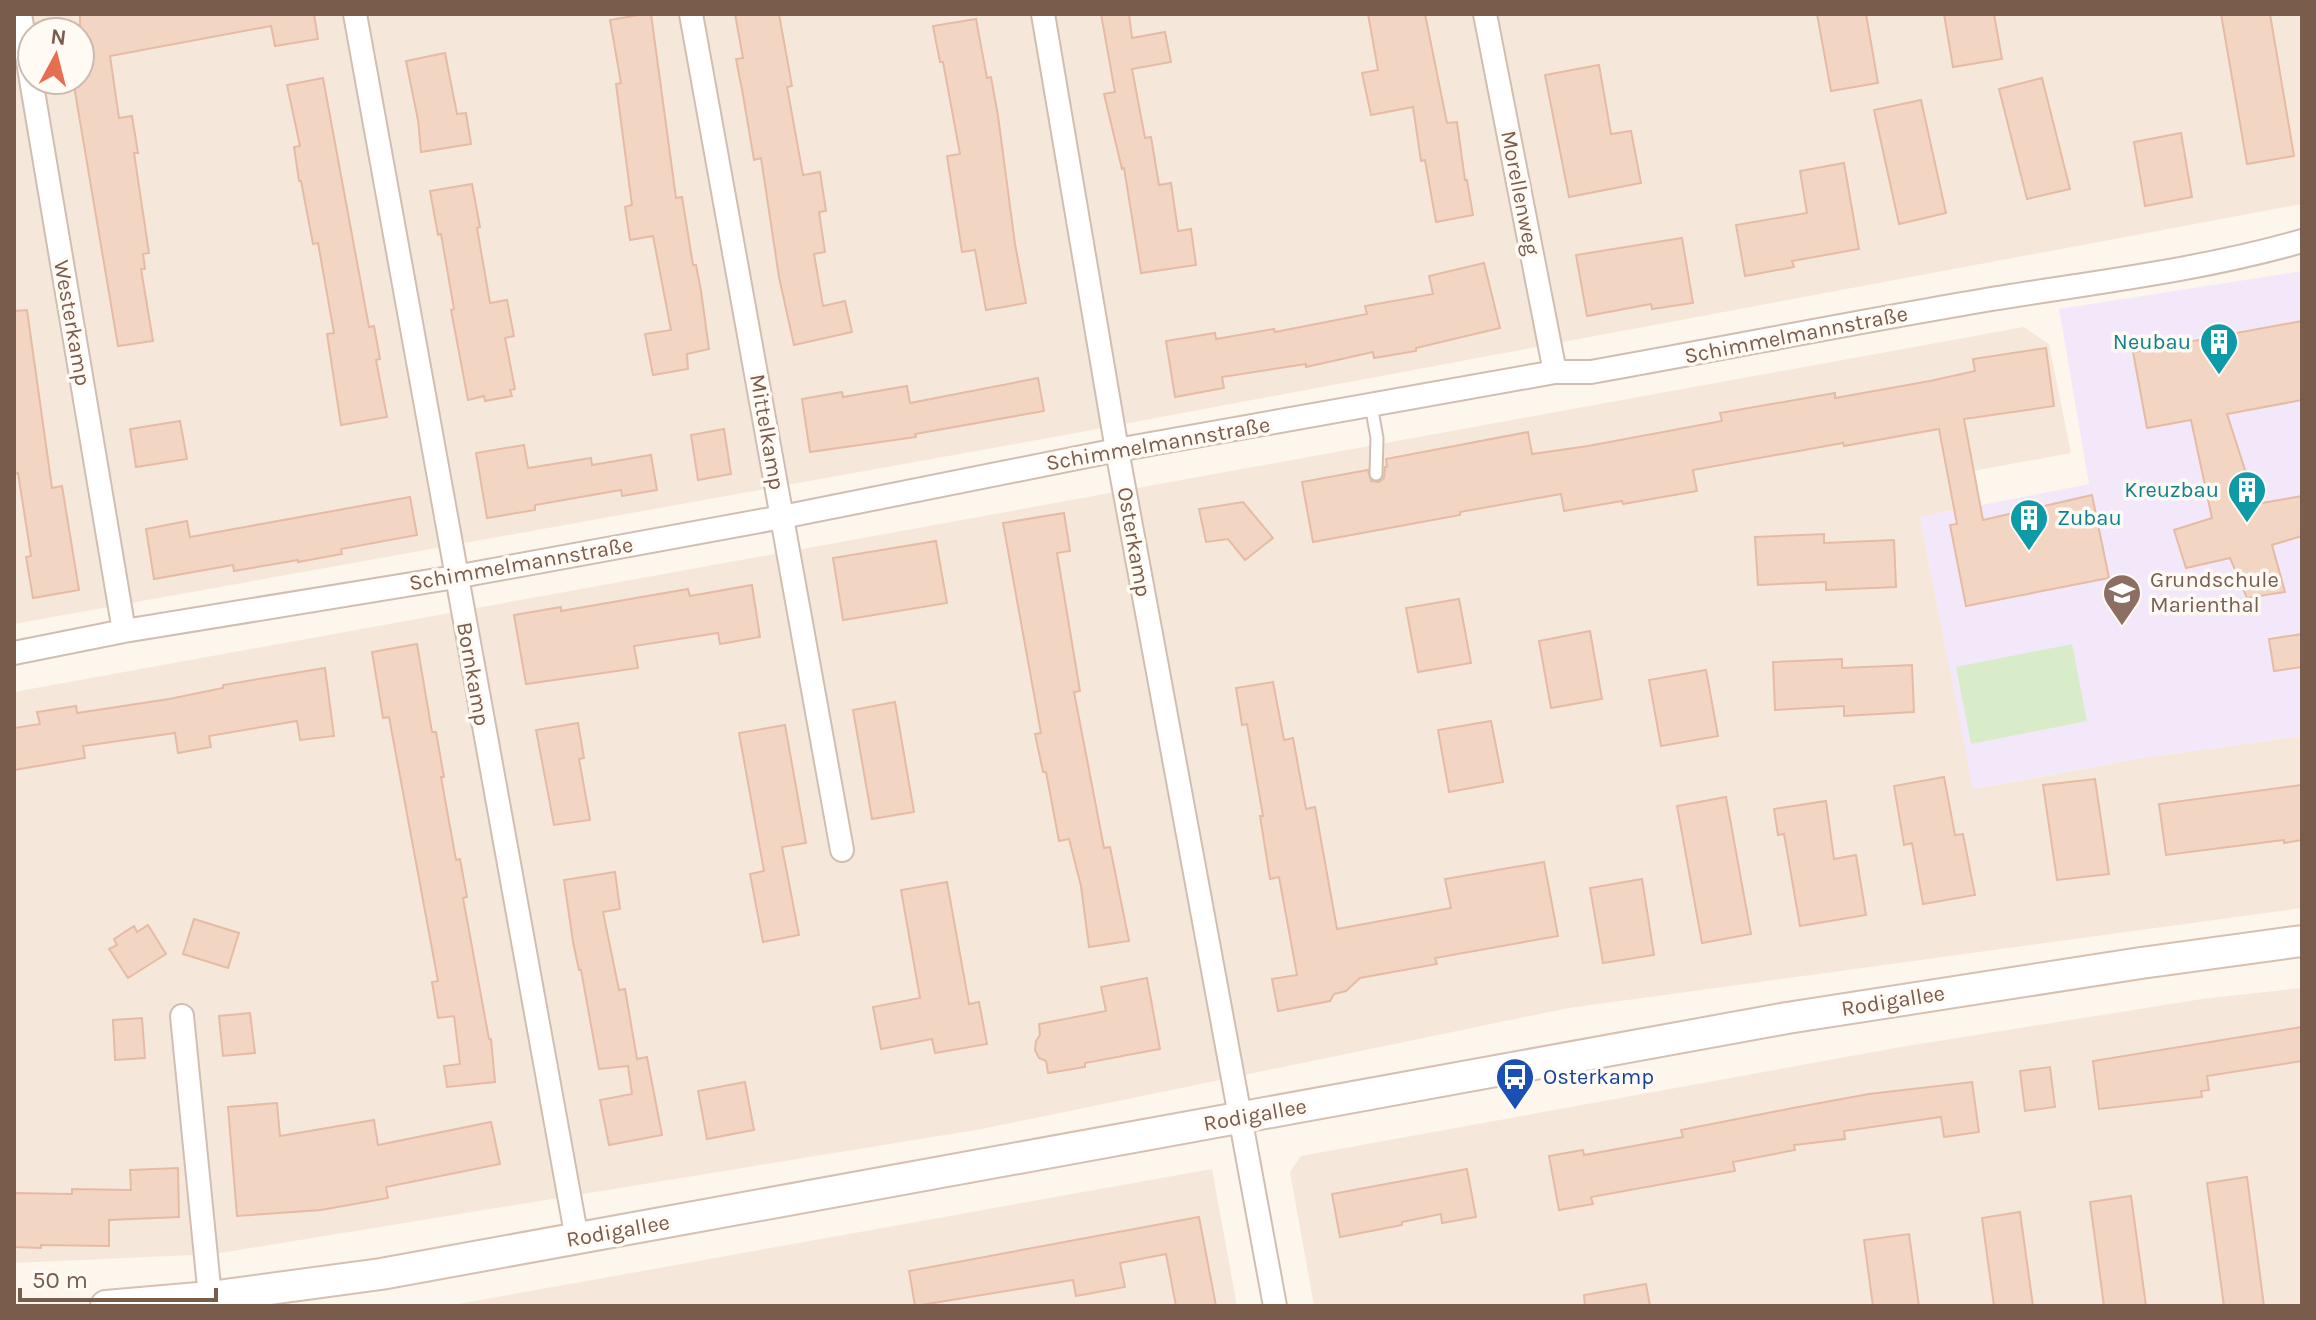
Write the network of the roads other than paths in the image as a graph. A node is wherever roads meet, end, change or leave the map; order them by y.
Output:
1 (20, 14) edge
2 (355, 14) edge
3 (691, 14) edge
4 (1043, 14) edge
5 (1485, 14) edge
6 (2302, 241) edge
7 (1555, 372) junction
8 (1371, 405) junction
9 (1117, 450) junction
10 (1376, 474) dead end
11 (782, 517) junction
12 (455, 577) junction
13 (124, 631) junction
14 (14, 653) edge
15 (842, 850) dead end
16 (2302, 941) edge
17 (182, 1016) dead end
18 (1241, 1118) junction
19 (577, 1239) junction
20 (210, 1297) junction
21 (106, 1306) edge
22 (1275, 1306) edge

1 - 13 street, Westerkamp
2 - 12 street, Bornkamp
3 - 11 street, Mittelkamp
4 - 9 street, Osterkamp
5 - 7 street, Morellenweg
6 - 7 street, Schimmelmannstraße
7 - 8 street, Schimmelmannstraße
8 - 9 street, Schimmelmannstraße
8 - 10 lane
9 - 11 street, Schimmelmannstraße
9 - 18 street, Osterkamp
11 - 12 street, Schimmelmannstraße
11 - 15 street, Mittelkamp
12 - 13 street, Schimmelmannstraße
12 - 19 street, Bornkamp
13 - 14 street, Schimmelmannstraße
16 - 18 main road, Rodigallee
17 - 20 street
18 - 19 main road, Rodigallee
18 - 22 street, Osterkamp
19 - 20 main road, Rodigallee
20 - 21 main road, Rodigallee

